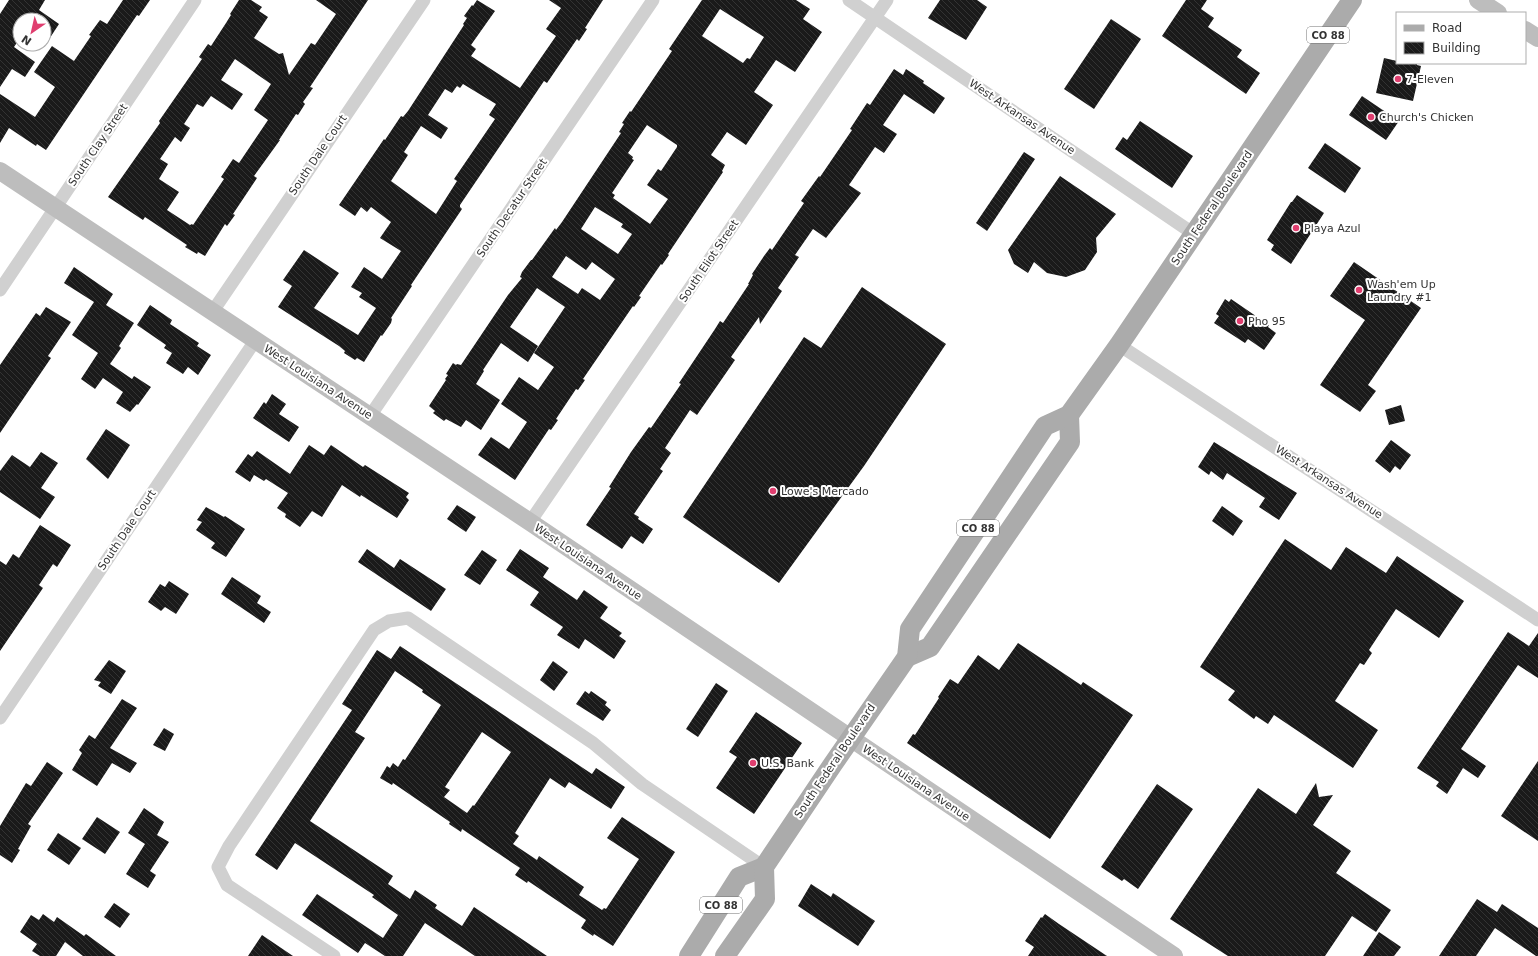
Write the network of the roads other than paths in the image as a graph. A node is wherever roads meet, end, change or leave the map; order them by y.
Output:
1 (195, 0) edge
2 (424, 0) edge
3 (653, 0) edge
4 (849, 0) edge
5 (887, 0) edge
6 (1352, 0) edge
7 (1478, 0) edge
8 (1496, 12) edge
9 (875, 18) junction
10 (1526, 31) edge
11 (1538, 38) edge
12 (0, 171) edge
13 (55, 208) junction
14 (1194, 234) junction
15 (0, 290) edge
16 (213, 311) junction
17 (255, 341) junction
18 (1120, 345) junction
19 (1069, 414) junction
20 (370, 416) junction
21 (530, 522) junction
22 (1538, 620) edge
23 (907, 657) junction
24 (0, 718) edge
25 (850, 739) junction
26 (764, 867) junction
27 (334, 956) edge
28 (689, 956) edge
29 (725, 956) edge
30 (1174, 956) edge

1 - 13 street, South Clay Street
2 - 16 street, South Dale Court
3 - 20 street, South Decatur Street
4 - 9 street, West Arkansas Avenue
5 - 9 street, South Eliot Street
6 - 14 main road, South Federal Boulevard / CO 88
7 - 8 street
9 - 14 street, West Arkansas Avenue
9 - 21 street, South Eliot Street
10 - 11 street
12 - 13 street, West Louisiana Avenue
13 - 15 street, South Clay Street
13 - 16 street, West Louisiana Avenue
14 - 18 main road, South Federal Boulevard / CO 88
16 - 17 street, West Louisiana Avenue
17 - 20 street, West Louisiana Avenue
17 - 24 street, South Dale Court
18 - 19 main road, South Federal Boulevard / CO 88
18 - 22 street, West Arkansas Avenue
19 - 23 main road, South Federal Boulevard / CO 88
19 - 23 main road, CO 88
20 - 21 street, West Louisiana Avenue
21 - 25 street, West Louisiana Avenue
23 - 25 main road, South Federal Boulevard / CO 88
25 - 26 main road, South Federal Boulevard / CO 88
25 - 30 street, West Louisiana Avenue
26 - 27 street
26 - 28 main road, CO 88
26 - 29 main road, CO 88

